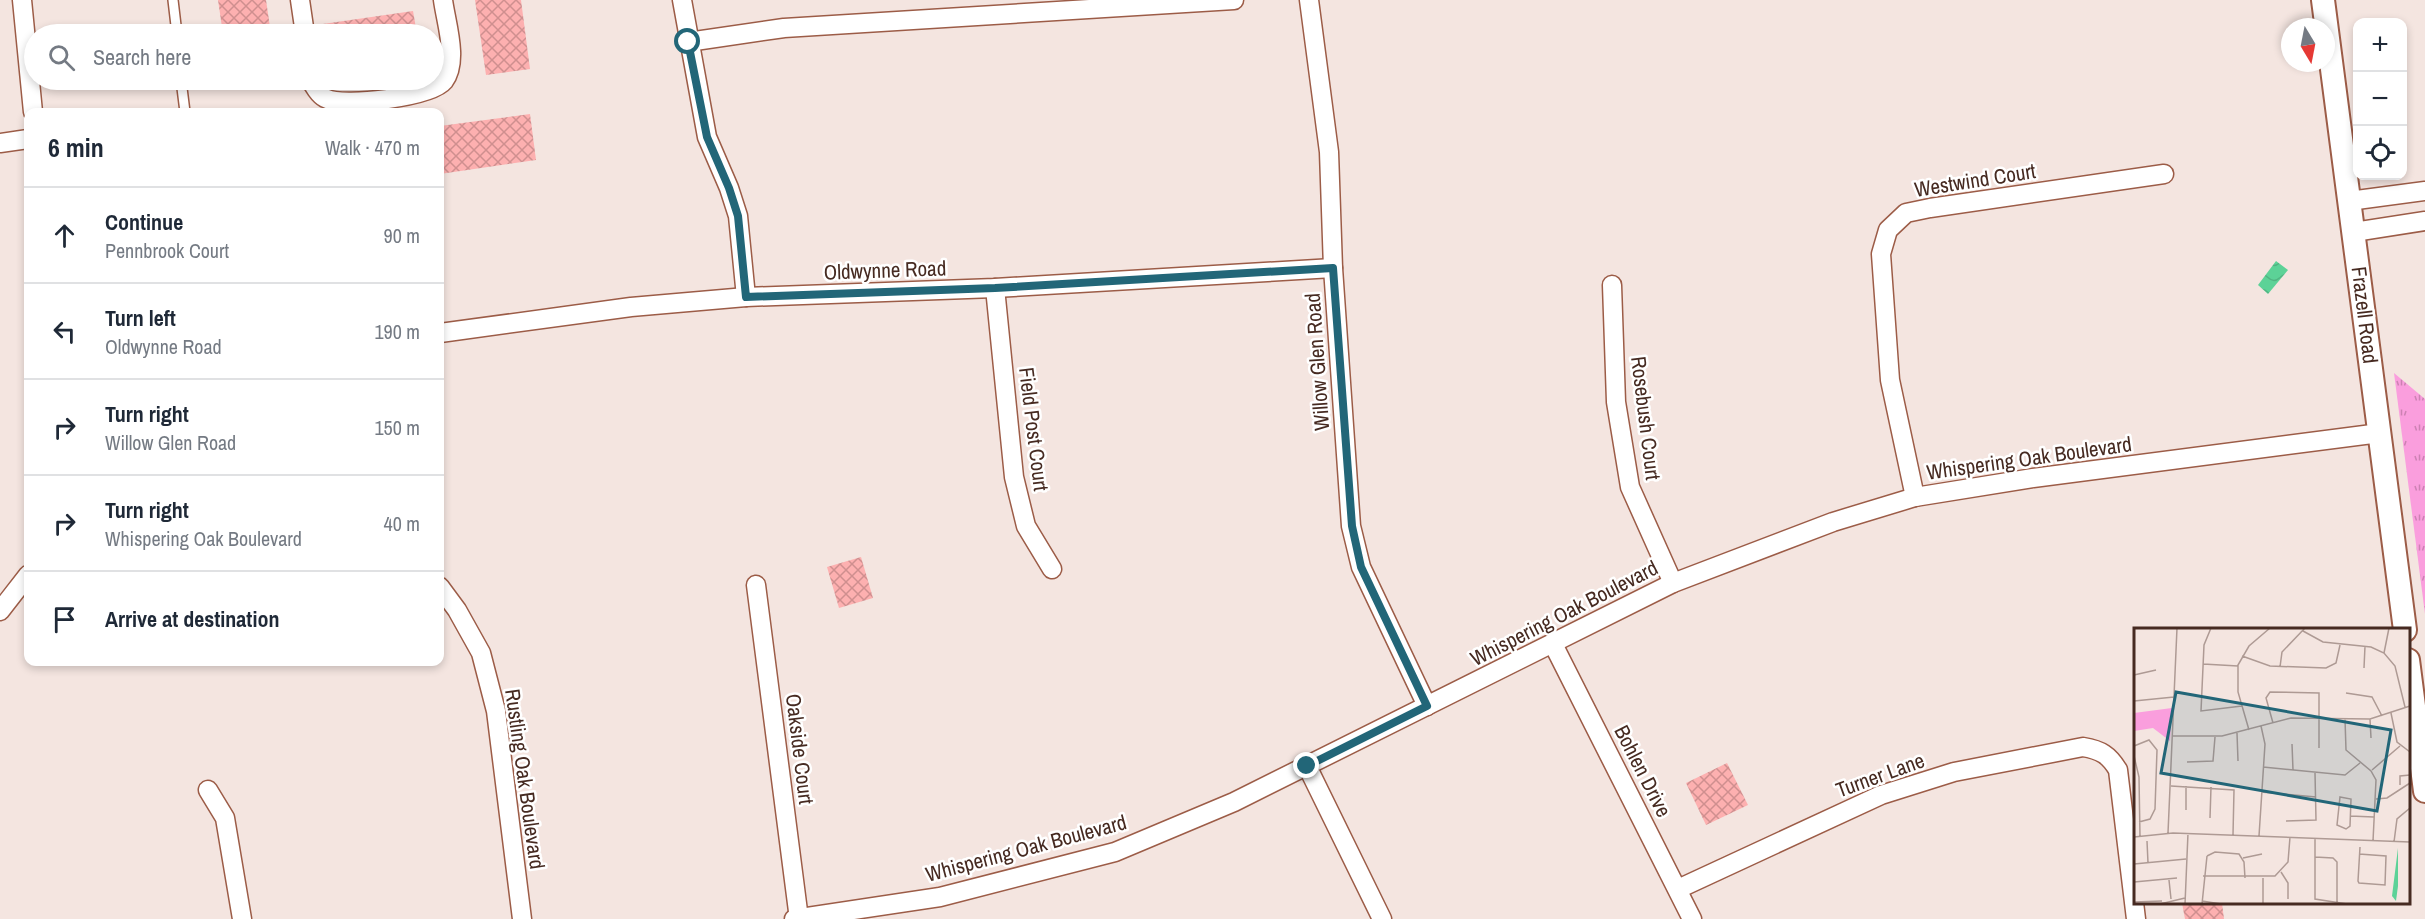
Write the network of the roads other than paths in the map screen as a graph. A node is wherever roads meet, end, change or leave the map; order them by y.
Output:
1 (22, 0) edge
2 (173, 0) edge
3 (300, 0) edge
4 (443, 0) edge
5 (682, 0) edge
6 (1234, 0) edge
7 (1309, 0) edge
8 (2323, 0) edge
9 (24, 24) edge
10 (176, 24) edge
11 (304, 24) edge
12 (688, 42) junction
13 (444, 81) edge
14 (31, 90) edge
15 (182, 90) edge
16 (318, 90) edge
17 (431, 90) edge
18 (33, 108) edge
19 (184, 108) edge
20 (24, 139) edge
21 (0, 142) edge
22 (2164, 174) dead end
23 (2425, 191) edge
24 (2349, 201) junction
25 (2425, 221) edge
26 (2354, 232) junction
27 (1333, 268) junction
28 (1612, 285) dead end
29 (995, 288) junction
30 (746, 297) junction
31 (444, 332) edge
32 (2380, 433) junction
33 (1915, 497) junction
34 (1052, 569) dead end
35 (24, 580) edge
36 (1673, 584) junction
37 (756, 585) dead end
38 (444, 592) edge
39 (0, 611) edge
40 (2405, 628) edge
41 (1552, 644) junction
42 (2410, 668) edge
43 (1427, 706) junction
44 (1307, 766) junction
45 (208, 790) dead end
46 (2425, 791) edge
47 (1678, 889) junction
48 (2134, 902) edge
49 (2134, 904) edge
50 (242, 919) edge
51 (522, 919) edge
52 (794, 919) edge
53 (799, 919) edge
54 (1382, 919) edge
55 (1692, 919) edge
56 (2136, 919) edge

1 - 9 street
2 - 10 lane
3 - 11 street
4 - 13 street
5 - 12 street
6 - 12 street
7 - 27 street, Willow Glen Road
8 - 24 street, Frazell Road
12 - 30 street
14 - 18 street
15 - 19 lane
16 - 17 street
20 - 21 street
22 - 33 street, Westwind Court
23 - 24 street
24 - 26 street, Frazell Road
25 - 26 street
26 - 32 street, Frazell Road
27 - 29 street, Oldwynne Road
27 - 43 street, Willow Glen Road
28 - 36 street, Rosebush Court
29 - 30 street, Oldwynne Road
29 - 34 street, Field Post Court
30 - 31 street, Oldwynne Road
32 - 33 street, Whispering Oak Boulevard
32 - 40 street, Frazell Road
33 - 36 street, Whispering Oak Boulevard
35 - 39 street
36 - 41 street, Whispering Oak Boulevard
37 - 53 street, Oakside Court
38 - 51 street, Rustling Oak Boulevard
41 - 43 street, Whispering Oak Boulevard
41 - 47 street, Bohlen Drive
42 - 46 street
43 - 44 street, Whispering Oak Boulevard
44 - 53 street, Whispering Oak Boulevard
44 - 54 street
45 - 50 street
47 - 48 street, Turner Lane
47 - 55 street, Bohlen Drive
49 - 56 street, Turner Lane
52 - 53 street, Whispering Oak Boulevard

